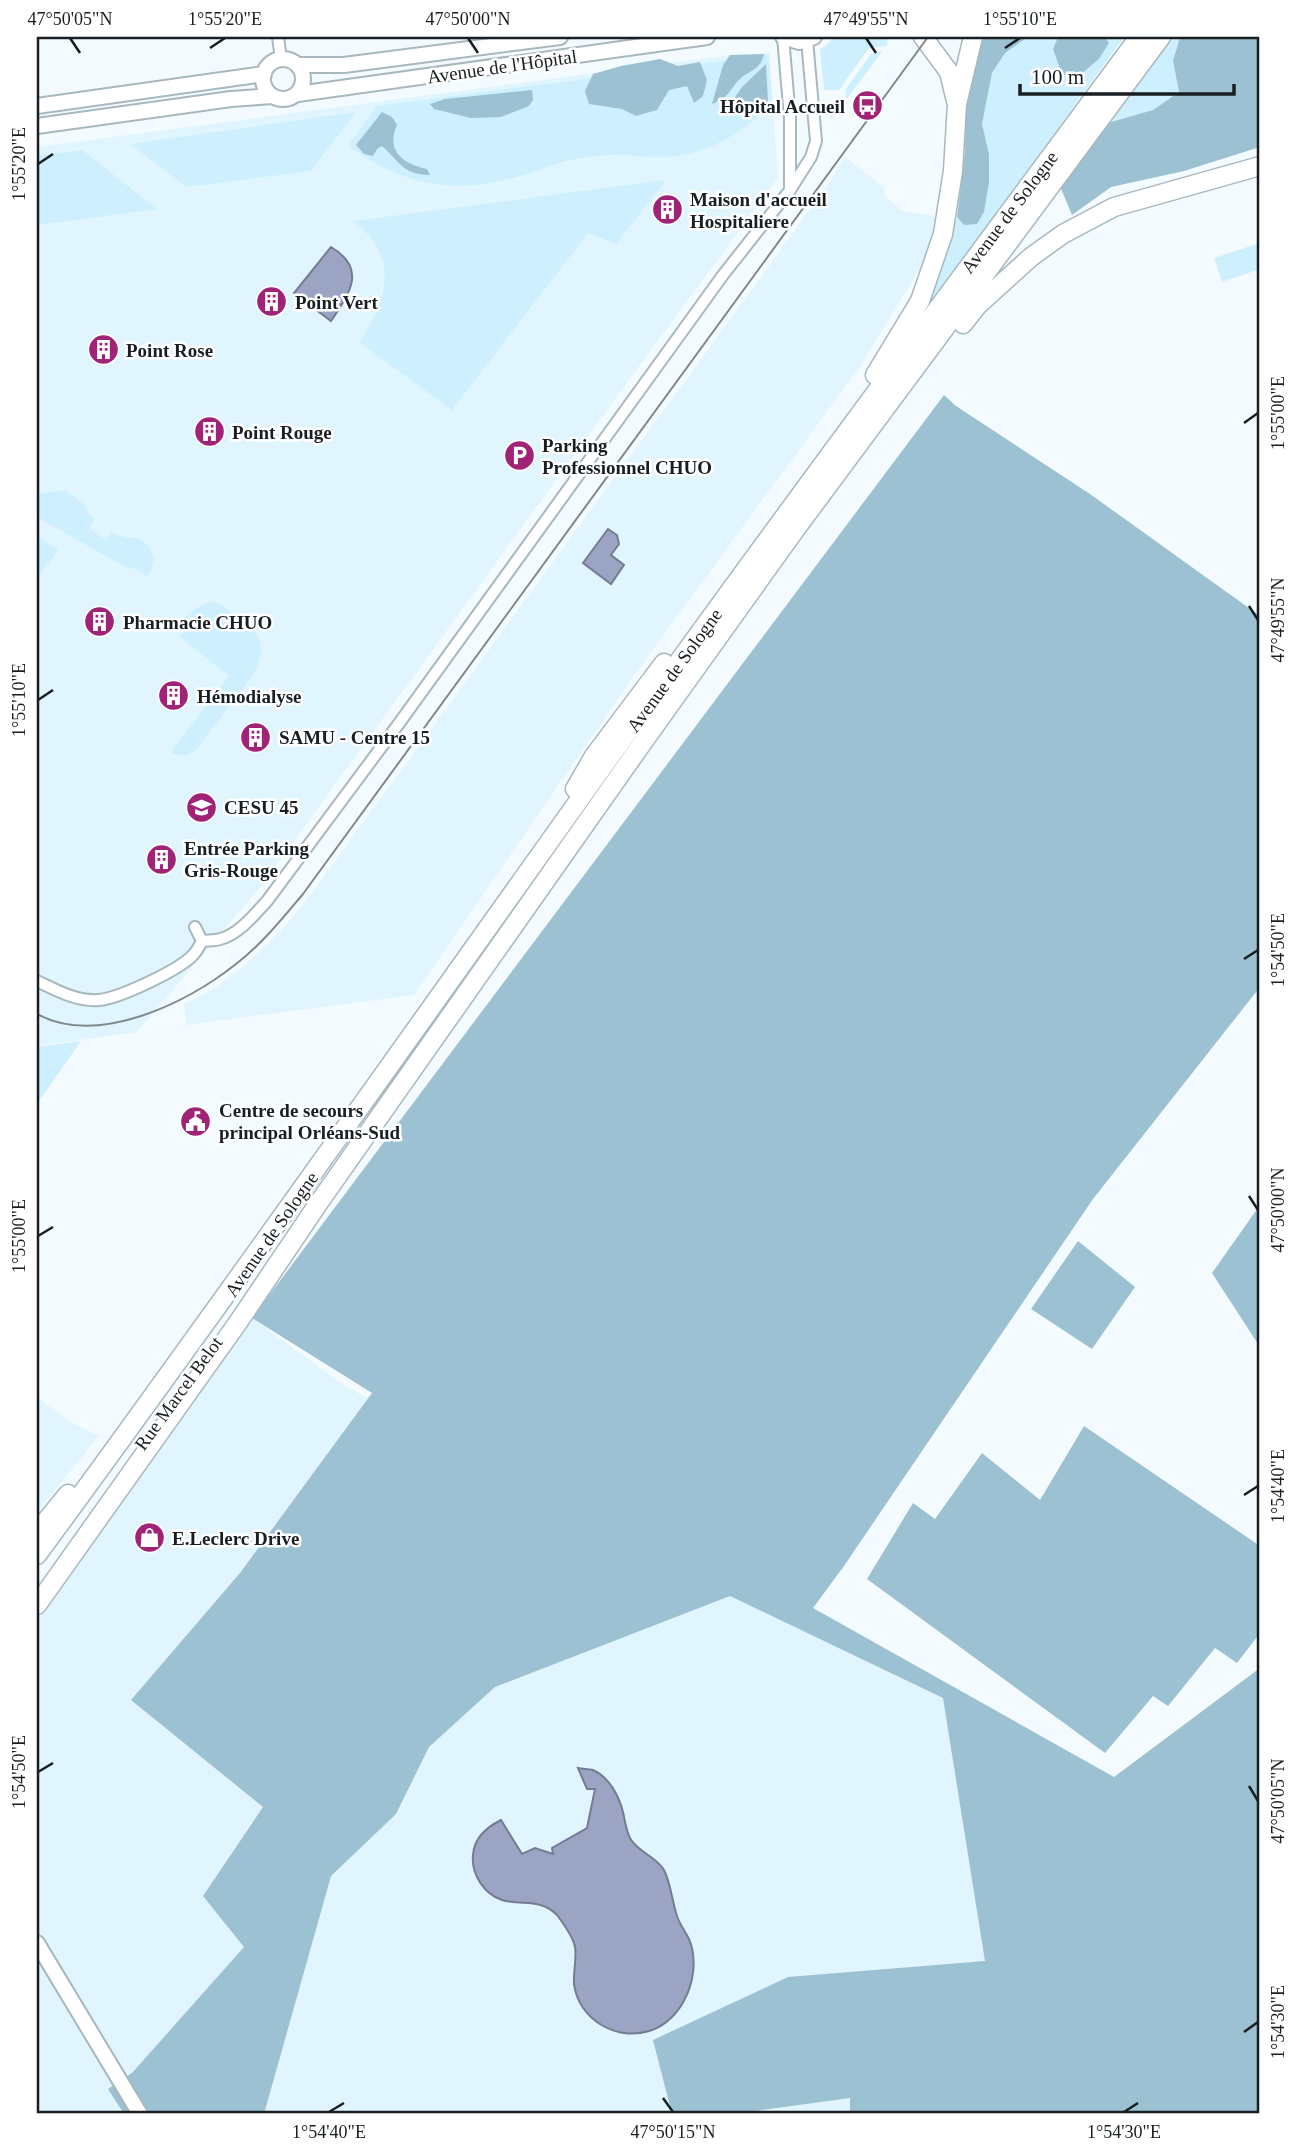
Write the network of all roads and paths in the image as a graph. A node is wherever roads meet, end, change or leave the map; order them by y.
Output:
1 (278, 37) edge
2 (560, 37) edge
3 (707, 37) edge
4 (783, 37) edge
5 (923, 37) edge
6 (973, 37) edge
7 (1139, 37) edge
8 (1161, 37) edge
9 (811, 39) edge
10 (281, 59) junction
11 (298, 65) junction
12 (264, 74) junction
13 (298, 94) junction
14 (273, 96) junction
15 (957, 104) junction
16 (37, 106) edge
17 (790, 118) junction
18 (814, 122) junction
19 (37, 126) edge
20 (1260, 166) edge
21 (790, 190) junction
22 (844, 466) junction
23 (527, 874) junction
24 (195, 927) dead end
25 (202, 940) junction
26 (37, 981) edge
27 (320, 1201) junction
28 (217, 1309) junction
29 (37, 1532) edge
30 (37, 1555) edge
31 (37, 1586) edge
32 (37, 1605) edge
33 (37, 1943) edge
34 (140, 2114) edge

1 - 10 street
2 - 11 street, Avenue de l'Hôpital
3 - 13 street, Avenue de l'Hôpital
4 - 9 street
4 - 17 street
5 - 15 main road
6 - 15 main road
7 - 23 main road, Avenue de Sologne
8 - 22 main road
9 - 18 street
10 - 11 street
10 - 12 street
11 - 13 street
12 - 14 street
12 - 16 street
13 - 14 street
14 - 19 street
15 - 23 main road
17 - 18 street
17 - 21 street
18 - 21 street
20 - 22 main road
21 - 25 street
22 - 27 main road
23 - 28 main road, Avenue de Sologne
24 - 25 street
25 - 26 street
27 - 31 main road, Rue Marcel Belot
27 - 32 main road
28 - 29 main road
28 - 30 main road, Rue Marcel Belot
33 - 34 street

